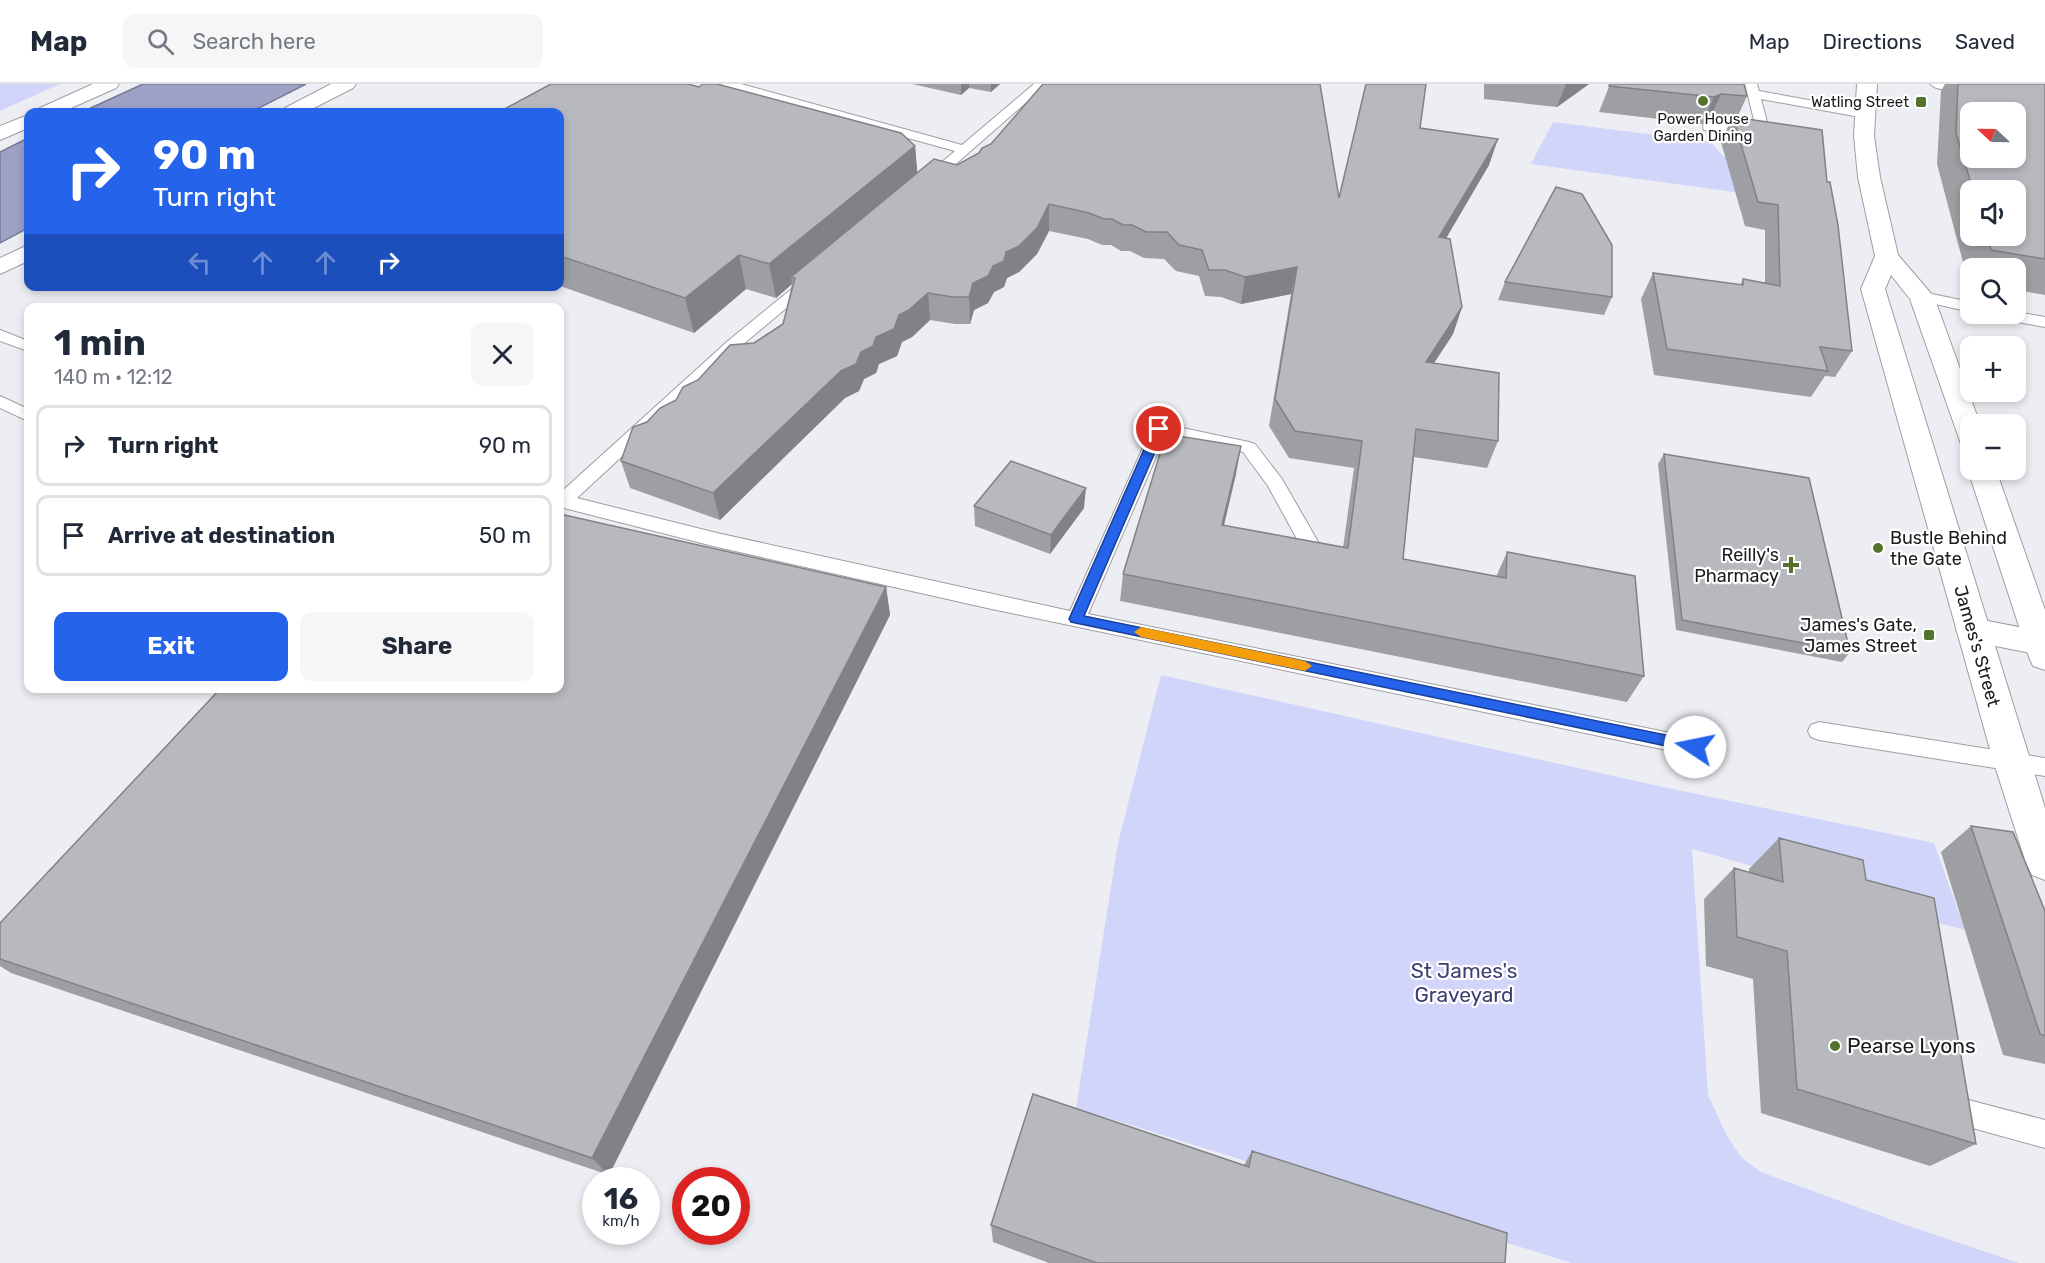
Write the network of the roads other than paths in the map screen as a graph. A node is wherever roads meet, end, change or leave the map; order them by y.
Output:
1 (109, 84) edge
2 (346, 84) edge
3 (727, 84) edge
4 (1041, 84) edge
5 (1867, 84) edge
6 (1936, 84) edge
7 (1753, 89) edge
8 (1979, 92) edge
9 (56, 108) edge
10 (300, 108) edge
11 (1864, 114) junction
12 (24, 123) edge
13 (1709, 127) edge
14 (0, 134) edge
15 (964, 150) junction
16 (920, 188) edge
17 (24, 254) edge
18 (1887, 256) junction
19 (0, 267) edge
20 (822, 271) edge
21 (1922, 297) junction
22 (1960, 305) edge
23 (2026, 319) edge
24 (2045, 322) edge
25 (0, 335) edge
26 (24, 344) edge
27 (0, 401) edge
28 (24, 414) edge
29 (1963, 414) edge
30 (1985, 480) edge
31 (564, 498) edge
32 (564, 502) edge
33 (1315, 554) edge
34 (1076, 619) junction
35 (1972, 630) junction
36 (2044, 648) edge
37 (1819, 731) dead end
38 (1695, 747) dead end
39 (2011, 760) junction
40 (2045, 767) edge
41 (2045, 862) edge
42 (1957, 1111) edge
43 (2045, 1134) edge

1 - 9 main road
2 - 10 main road
3 - 15 lane
4 - 15 lane
5 - 11 main road
6 - 8 lane
7 - 11 lane
7 - 13 lane
11 - 18 main road
12 - 14 main road
15 - 16 lane
17 - 19 main road
18 - 21 main road
18 - 35 main road, James's Street
20 - 31 lane
21 - 22 lane
21 - 29 main road
23 - 24 lane
25 - 26 lane
27 - 28 lane
30 - 36 main road
32 - 34 lane
33 - 34 lane
34 - 38 lane
35 - 36 main road
35 - 39 main road, James's Street
37 - 39 lane
39 - 40 lane
39 - 41 main road, James's Street
42 - 43 lane

